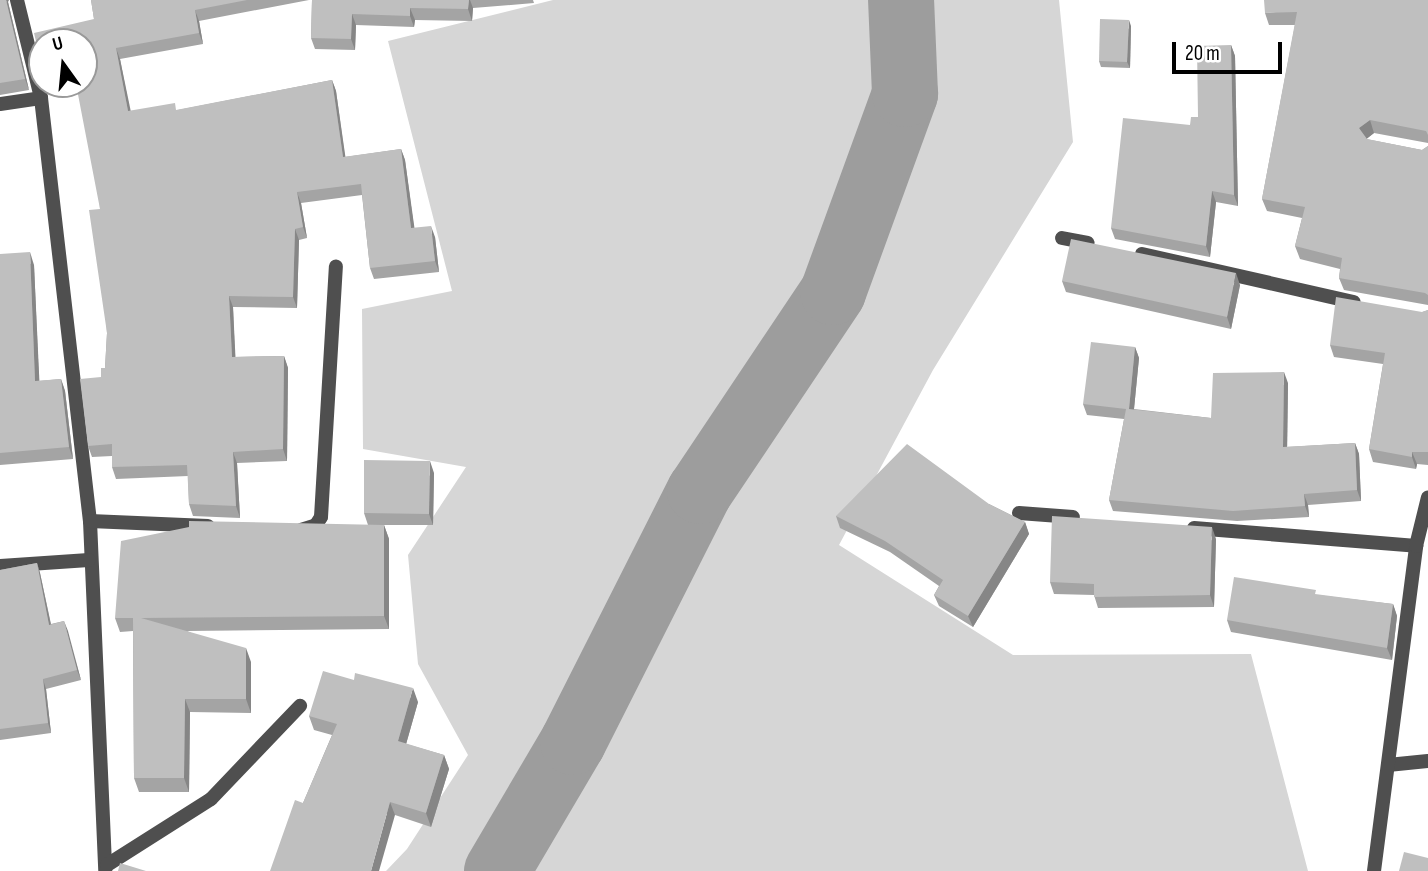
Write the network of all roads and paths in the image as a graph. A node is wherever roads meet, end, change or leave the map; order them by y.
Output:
1 (17, 0) edge
2 (28, 45) edge
3 (41, 98) joint
4 (0, 104) edge
5 (1062, 238) dead end
6 (1102, 246) edge
7 (1129, 251) edge
8 (335, 266) dead end
9 (1366, 304) edge
10 (1428, 497) edge
11 (1019, 513) dead end
12 (1087, 519) edge
13 (90, 521) junction
14 (226, 527) edge
15 (1183, 527) edge
16 (281, 529) edge
17 (1416, 546) junction
18 (89, 560) junction
19 (0, 566) edge
20 (300, 706) dead end
21 (1428, 761) edge
22 (1388, 765) junction
23 (106, 868) edge
24 (1374, 871) edge

1 - 2 street
3 - 4 street
3 - 13 street
5 - 6 street
7 - 9 street
8 - 16 street
10 - 17 street
11 - 12 street
13 - 14 street
13 - 18 street
15 - 17 street
17 - 22 street
18 - 19 street
18 - 23 street
20 - 23 street
21 - 22 street
22 - 24 street

